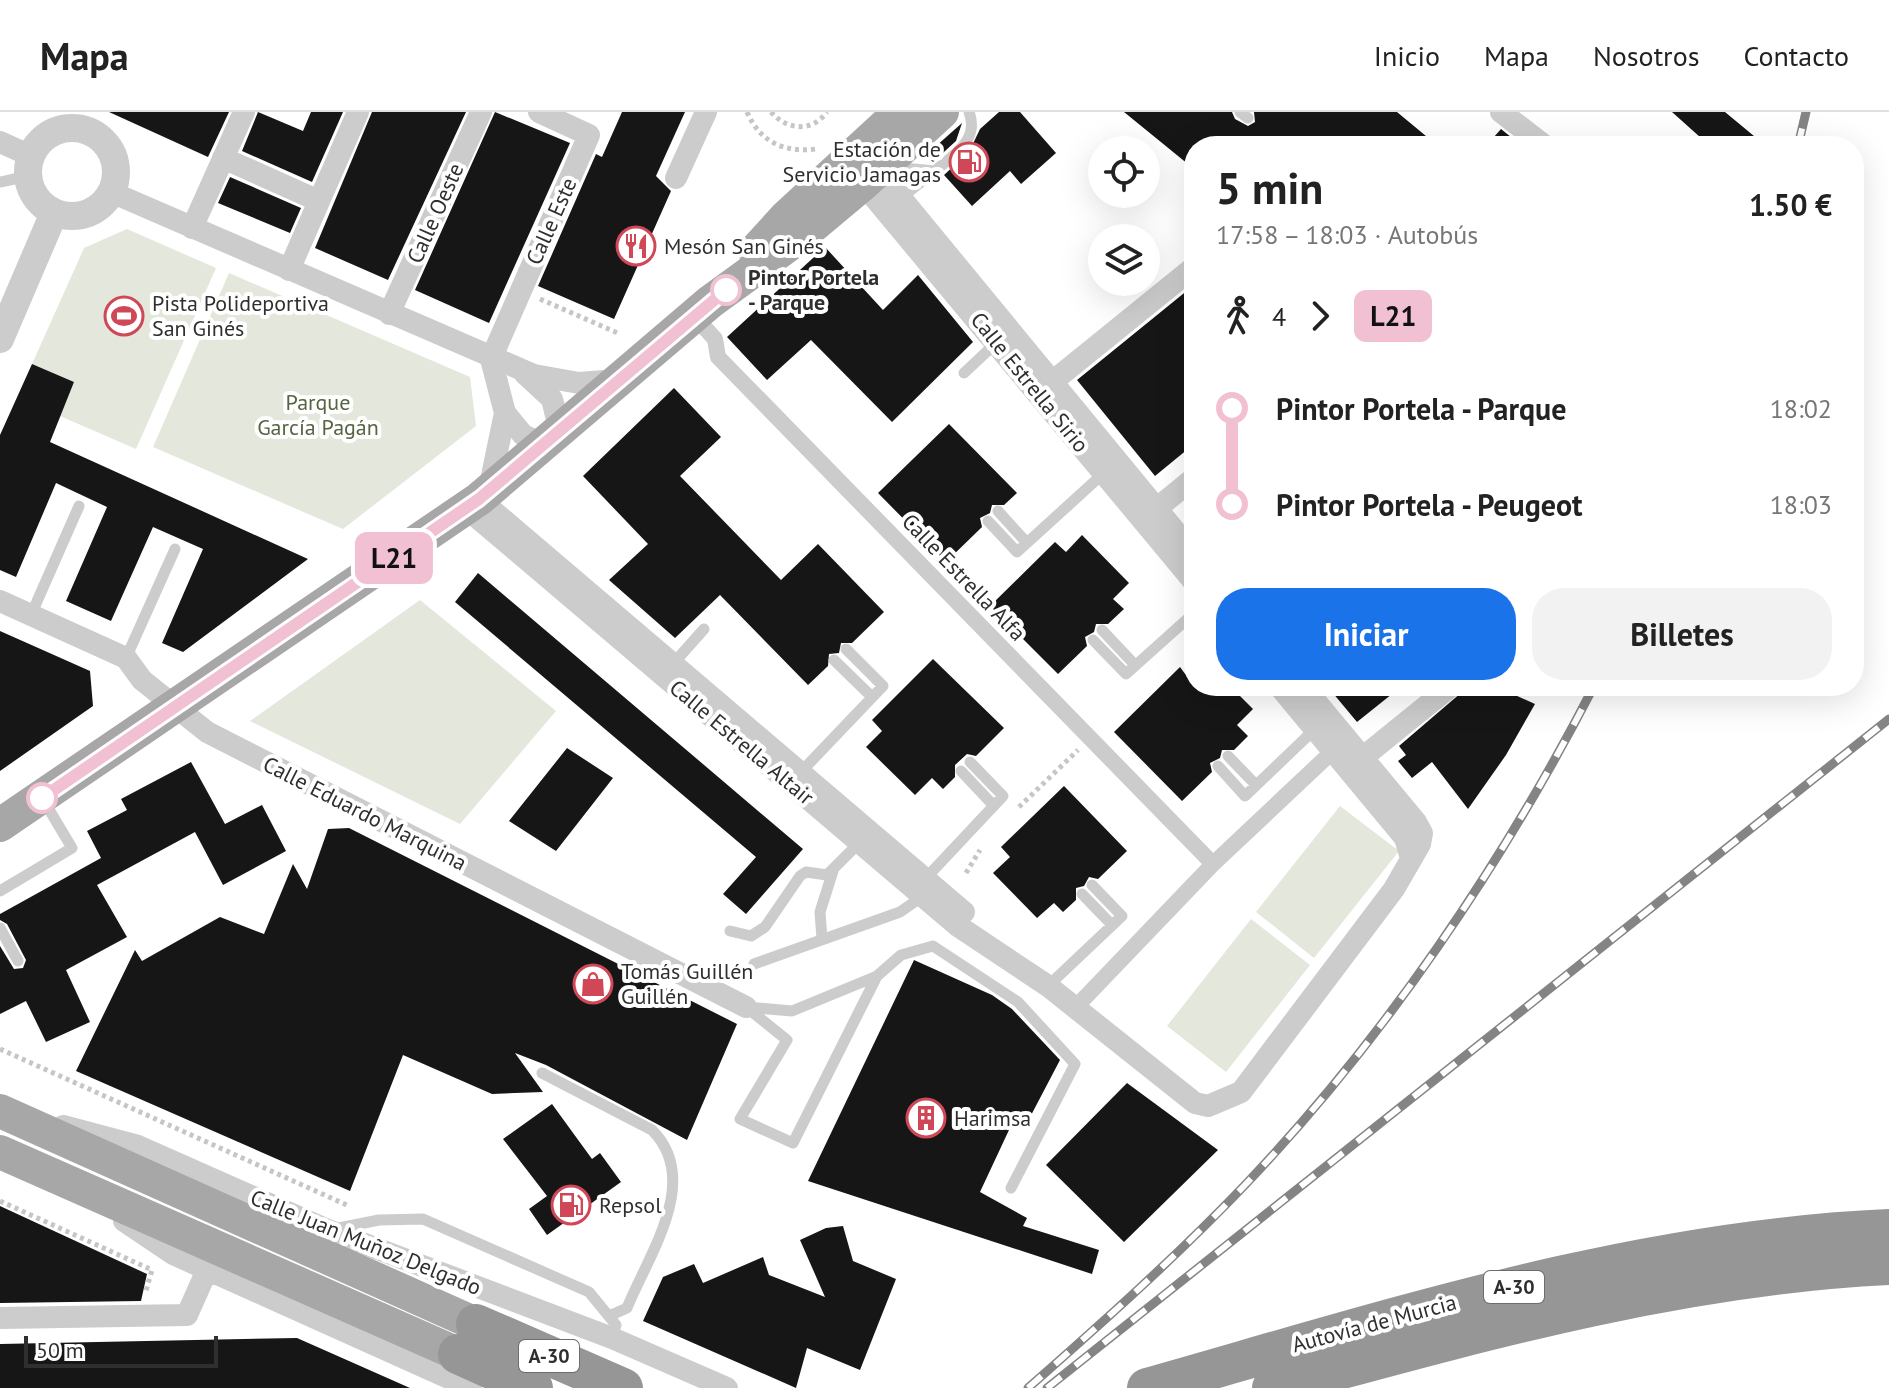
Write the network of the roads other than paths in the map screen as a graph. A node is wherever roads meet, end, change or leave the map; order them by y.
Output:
1 (244, 112) edge
2 (358, 112) edge
3 (481, 112) edge
4 (539, 112) edge
5 (706, 112) edge
6 (900, 112) edge
7 (923, 112) edge
8 (942, 112) edge
9 (969, 112) edge
10 (1501, 112) edge
11 (95, 122) edge
12 (1532, 136) edge
13 (0, 142) edge
14 (877, 153) edge
15 (223, 158) junction
16 (29, 166) junction
17 (935, 171) junction
18 (676, 178) dead end
19 (0, 182) edge
20 (111, 192) junction
21 (901, 198) junction
22 (319, 201) junction
23 (54, 213) junction
24 (192, 228) junction
25 (289, 270) junction
26 (1184, 275) edge
27 (702, 309) junction
28 (389, 314) junction
29 (1003, 336) junction
30 (0, 339) edge
31 (502, 362) junction
32 (964, 373) dead end
33 (622, 379) junction
34 (1052, 382) junction
35 (505, 413) junction
36 (552, 438) junction
37 (1111, 467) junction
38 (1184, 486) edge
39 (478, 499) junction
40 (79, 506) dead end
41 (1156, 509) junction
42 (998, 511) dead end
43 (988, 521) dead end
44 (1184, 542) edge
45 (1027, 543) junction
46 (175, 549) dead end
47 (1184, 568) edge
48 (0, 601) edge
49 (31, 615) junction
50 (1184, 622) edge
51 (704, 629) dead end
52 (1102, 630) dead end
53 (1093, 640) dead end
54 (846, 649) dead end
55 (126, 658) junction
56 (834, 660) dead end
57 (1135, 665) junction
58 (668, 669) junction
59 (1290, 696) edge
60 (1308, 696) edge
61 (1439, 696) edge
62 (872, 697) junction
63 (176, 709) junction
64 (1321, 723) junction
65 (1333, 751) junction
66 (1228, 756) dead end
67 (1362, 758) junction
68 (970, 762) dead end
69 (1218, 766) dead end
70 (961, 771) dead end
71 (796, 778) junction
72 (1256, 785) junction
73 (42, 798) junction
74 (994, 806) junction
75 (1, 825) edge
76 (862, 834) junction
77 (1411, 858) junction
78 (1213, 864) junction
79 (833, 871) junction
80 (1092, 885) dead end
81 (924, 887) junction
82 (0, 891) edge
83 (1082, 894) dead end
84 (1112, 925) junction
85 (0, 928) edge
86 (730, 931) dead end
87 (822, 939) junction
88 (18, 961) dead end
89 (754, 964) dead end
90 (877, 976) junction
91 (1048, 986) junction
92 (746, 1007) junction
93 (1074, 1009) junction
94 (542, 1073) dead end
95 (0, 1110) edge
96 (0, 1153) edge
97 (1011, 1188) dead end
98 (1889, 1229) edge
99 (328, 1230) junction
100 (1889, 1265) edge
101 (207, 1270) junction
102 (0, 1318) edge
103 (610, 1327) junction
104 (468, 1355) edge
105 (533, 1388) edge
106 (623, 1388) edge
107 (727, 1388) edge
108 (1147, 1388) edge
109 (1272, 1388) edge

1 - 15 street
2 - 22 street
3 - 28 street, Calle Oeste
4 - 31 street, Calle Este
5 - 18 street
6 - 14 main road
7 - 14 main road
8 - 14 main road
9 - 17 lane
10 - 12 street
11 - 16 street
11 - 20 street
13 - 16 street
14 - 17 lane
14 - 21 street, Calle Estrella Sirio
14 - 27 main road
14 - 27 main road
14 - 29 street, Calle Estrella Sirio
15 - 22 street
15 - 24 street
16 - 19 lane
16 - 23 street
17 - 21 lane
20 - 23 street
20 - 24 street
21 - 29 street, Calle Estrella Sirio
22 - 25 street
23 - 30 street
24 - 25 street
25 - 28 street
26 - 34 street
27 - 33 main road
27 - 78 street, Calle Estrella Alfa
28 - 31 street
29 - 32 lane
29 - 34 street, Calle Estrella Sirio
29 - 37 street, Calle Estrella Sirio
31 - 33 street
31 - 35 street
31 - 36 street
33 - 36 main road
34 - 37 street, Calle Estrella Sirio
35 - 36 street
35 - 39 street
36 - 39 main road
37 - 41 street, Calle Estrella Sirio
37 - 45 lane
37 - 47 street, Calle Estrella Sirio
38 - 41 street
39 - 58 street, Calle Estrella Altair
39 - 63 main road
40 - 49 lane
41 - 44 street, Calle Estrella Sirio
42 - 45 lane
43 - 45 lane
46 - 55 lane
48 - 49 street, Calle Eduardo Marquina
49 - 55 street, Calle Eduardo Marquina
50 - 57 lane
51 - 58 lane
52 - 57 lane
53 - 57 lane
54 - 62 lane
55 - 63 street, Calle Eduardo Marquina
56 - 62 lane
58 - 71 street, Calle Estrella Altair
59 - 64 street
60 - 64 street
61 - 67 street
62 - 71 lane
63 - 73 main road
63 - 92 street, Calle Eduardo Marquina
64 - 65 street
64 - 67 street
64 - 72 lane
65 - 77 street
65 - 78 street
66 - 72 lane
67 - 77 street
68 - 74 lane
69 - 72 lane
70 - 74 lane
71 - 76 street, Calle Estrella Altair
73 - 75 main road
73 - 82 lane
74 - 81 lane
76 - 79 lane
76 - 81 street, Calle Estrella Altair
77 - 93 street, Calle Estrella Altair
78 - 93 street
79 - 86 lane
79 - 87 lane
80 - 84 lane
81 - 87 lane
81 - 91 street, Calle Estrella Altair
83 - 84 lane
84 - 91 lane
85 - 88 lane
87 - 89 lane
90 - 92 lane
90 - 92 lane
90 - 97 lane
91 - 93 street, Calle Estrella Altair
94 - 103 lane
95 - 99 street, Calle Juan Muñoz Delgado
95 - 104 main road, Calle Juan Muñoz Delgado
96 - 101 street
96 - 104 main road
98 - 108 highway, Autovía de Murcia / A-30
99 - 103 street, Calle Juan Muñoz Delgado
99 - 103 lane
100 - 109 highway, Autovía de Murcia / A-30
101 - 102 street
101 - 104 street
103 - 107 street, Calle Juan Muñoz Delgado
104 - 105 highway, A-30
104 - 106 highway, A-30

